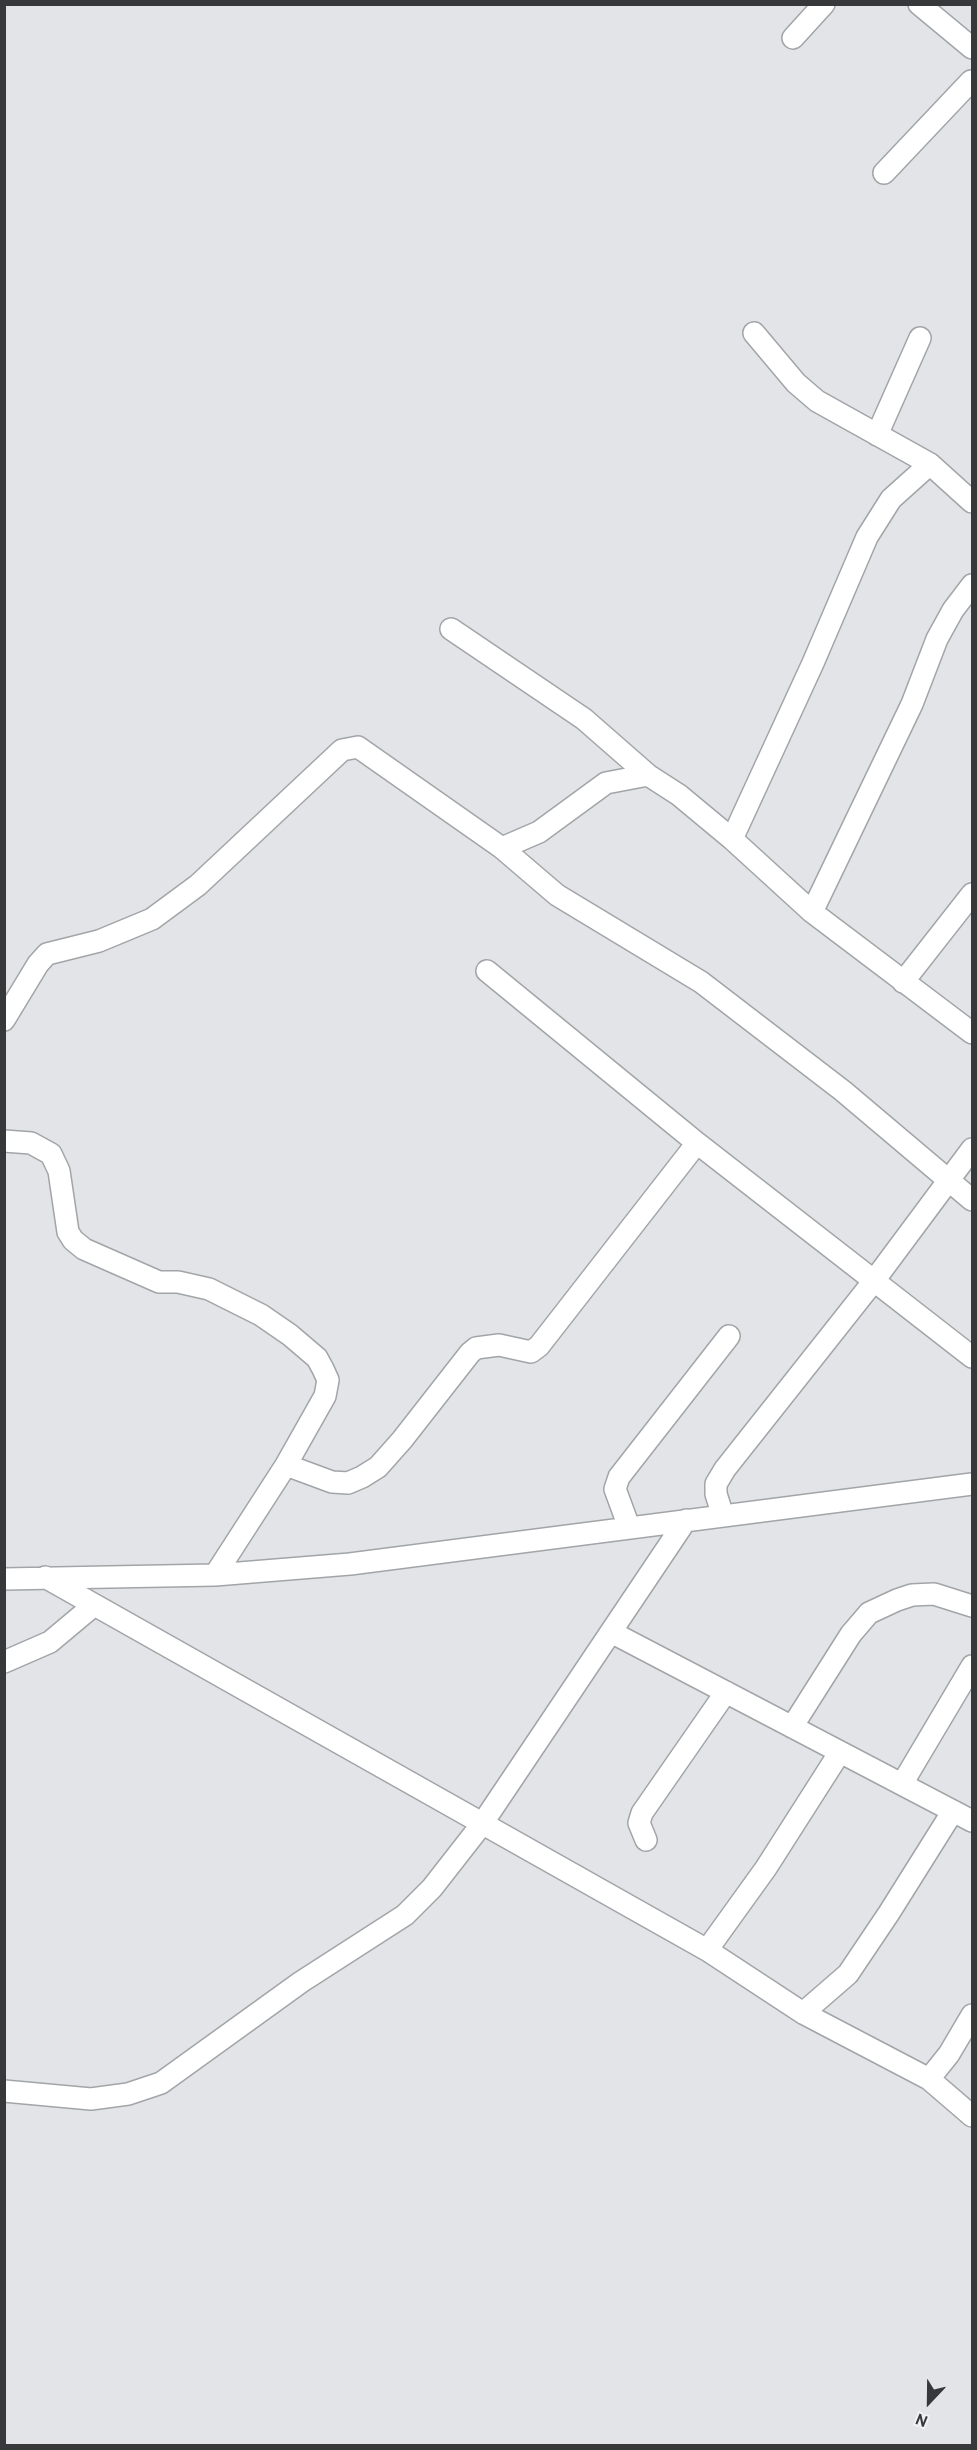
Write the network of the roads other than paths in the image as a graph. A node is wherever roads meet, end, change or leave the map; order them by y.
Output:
1 (824, 4) edge
2 (919, 4) edge
3 (793, 38) dead end
4 (972, 48) edge
5 (972, 81) edge
6 (884, 173) dead end
7 (754, 333) dead end
8 (920, 338) dead end
9 (877, 435) junction
10 (930, 464) junction
11 (972, 502) edge
12 (972, 585) edge
13 (451, 629) dead end
14 (648, 775) junction
15 (732, 839) junction
16 (502, 848) junction
17 (972, 894) edge
18 (812, 912) junction
19 (487, 971) dead end
20 (903, 982) junction
21 (4, 1020) edge
22 (972, 1033) edge
23 (4, 1141) edge
24 (697, 1143) junction
25 (972, 1149) edge
26 (949, 1180) junction
27 (972, 1200) edge
28 (873, 1282) junction
29 (729, 1336) dead end
30 (972, 1357) edge
31 (286, 1465) junction
32 (972, 1485) edge
33 (723, 1516) junction
34 (686, 1520) junction
35 (629, 1527) junction
36 (215, 1575) junction
37 (45, 1577) junction
38 (4, 1579) edge
39 (93, 1606) junction
40 (972, 1606) edge
41 (611, 1632) junction
42 (4, 1662) edge
43 (972, 1666) edge
44 (726, 1692) junction
45 (792, 1727) junction
46 (840, 1752) junction
47 (902, 1784) junction
48 (953, 1810) junction
49 (972, 1821) edge
50 (482, 1824) junction
51 (646, 1840) dead end
52 (707, 1950) junction
53 (803, 2013) junction
54 (972, 2015) edge
55 (929, 2079) junction
56 (4, 2091) edge
57 (972, 2116) edge

1 - 3 street
2 - 4 street
5 - 6 street
7 - 9 street
8 - 9 street
9 - 10 street
10 - 11 street
10 - 15 street
12 - 18 street
13 - 14 street
14 - 15 street
14 - 16 street
15 - 18 street
16 - 21 street
16 - 26 street
17 - 20 street
18 - 20 street
19 - 24 street
20 - 22 street
23 - 31 street
24 - 28 street
24 - 31 street
25 - 26 street
26 - 27 street
26 - 28 street
28 - 30 street
28 - 33 street
29 - 35 street
31 - 36 street
32 - 33 street
33 - 34 street
34 - 35 street
34 - 41 street
35 - 36 street
36 - 37 street
37 - 38 street
37 - 39 street
39 - 42 street
39 - 50 street
40 - 45 street
41 - 44 street
41 - 50 street
43 - 47 street
44 - 45 street
44 - 51 street
45 - 46 street
46 - 47 street
46 - 52 street
47 - 48 street
48 - 49 street
48 - 53 street
50 - 52 street
50 - 56 street
52 - 53 street
53 - 55 street
54 - 55 street
55 - 57 street

